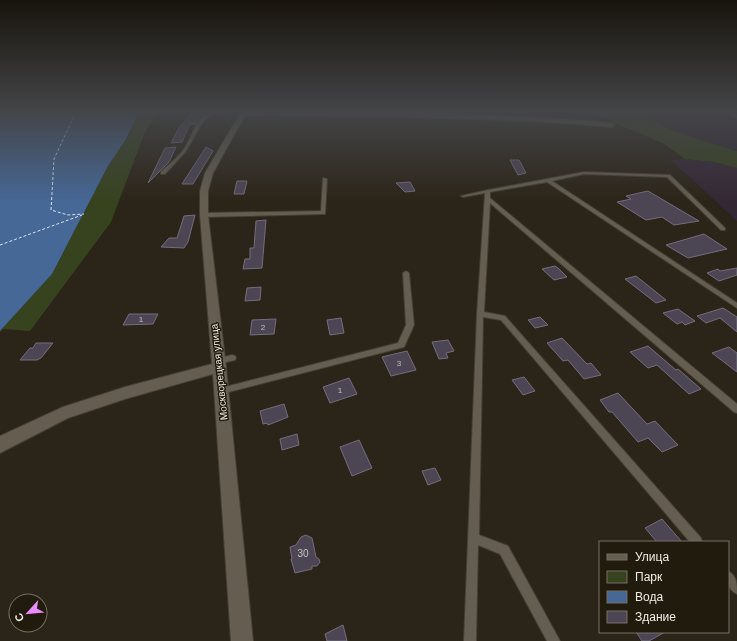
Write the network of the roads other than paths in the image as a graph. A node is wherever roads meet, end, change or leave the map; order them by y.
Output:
1 (189, 142) edge
2 (227, 142) edge
3 (163, 173) dead end
4 (325, 179) dead end
5 (549, 180) junction
6 (488, 195) junction
7 (463, 196) dead end
8 (204, 214) junction
9 (723, 229) dead end
10 (406, 273) dead end
11 (737, 306) edge
12 (480, 314) junction
13 (232, 358) dead end
14 (218, 364) junction
15 (221, 390) junction
16 (737, 409) edge
17 (0, 446) edge
18 (473, 538) junction
19 (696, 541) edge
20 (729, 578) edge
21 (737, 588) edge
22 (242, 641) edge
23 (470, 641) edge
24 (554, 641) edge

1 - 3 lane
2 - 8 street, Москворецкая улица
4 - 8 lane
5 - 6 lane
5 - 9 lane
5 - 11 lane
6 - 7 lane
6 - 12 lane
6 - 16 lane
8 - 14 street, Москворецкая улица
10 - 15 lane
12 - 18 lane
12 - 19 lane
13 - 14 lane
14 - 15 street, Москворецкая улица
14 - 17 street
15 - 22 street, Москворецкая улица
18 - 23 lane
18 - 24 lane
20 - 21 lane

